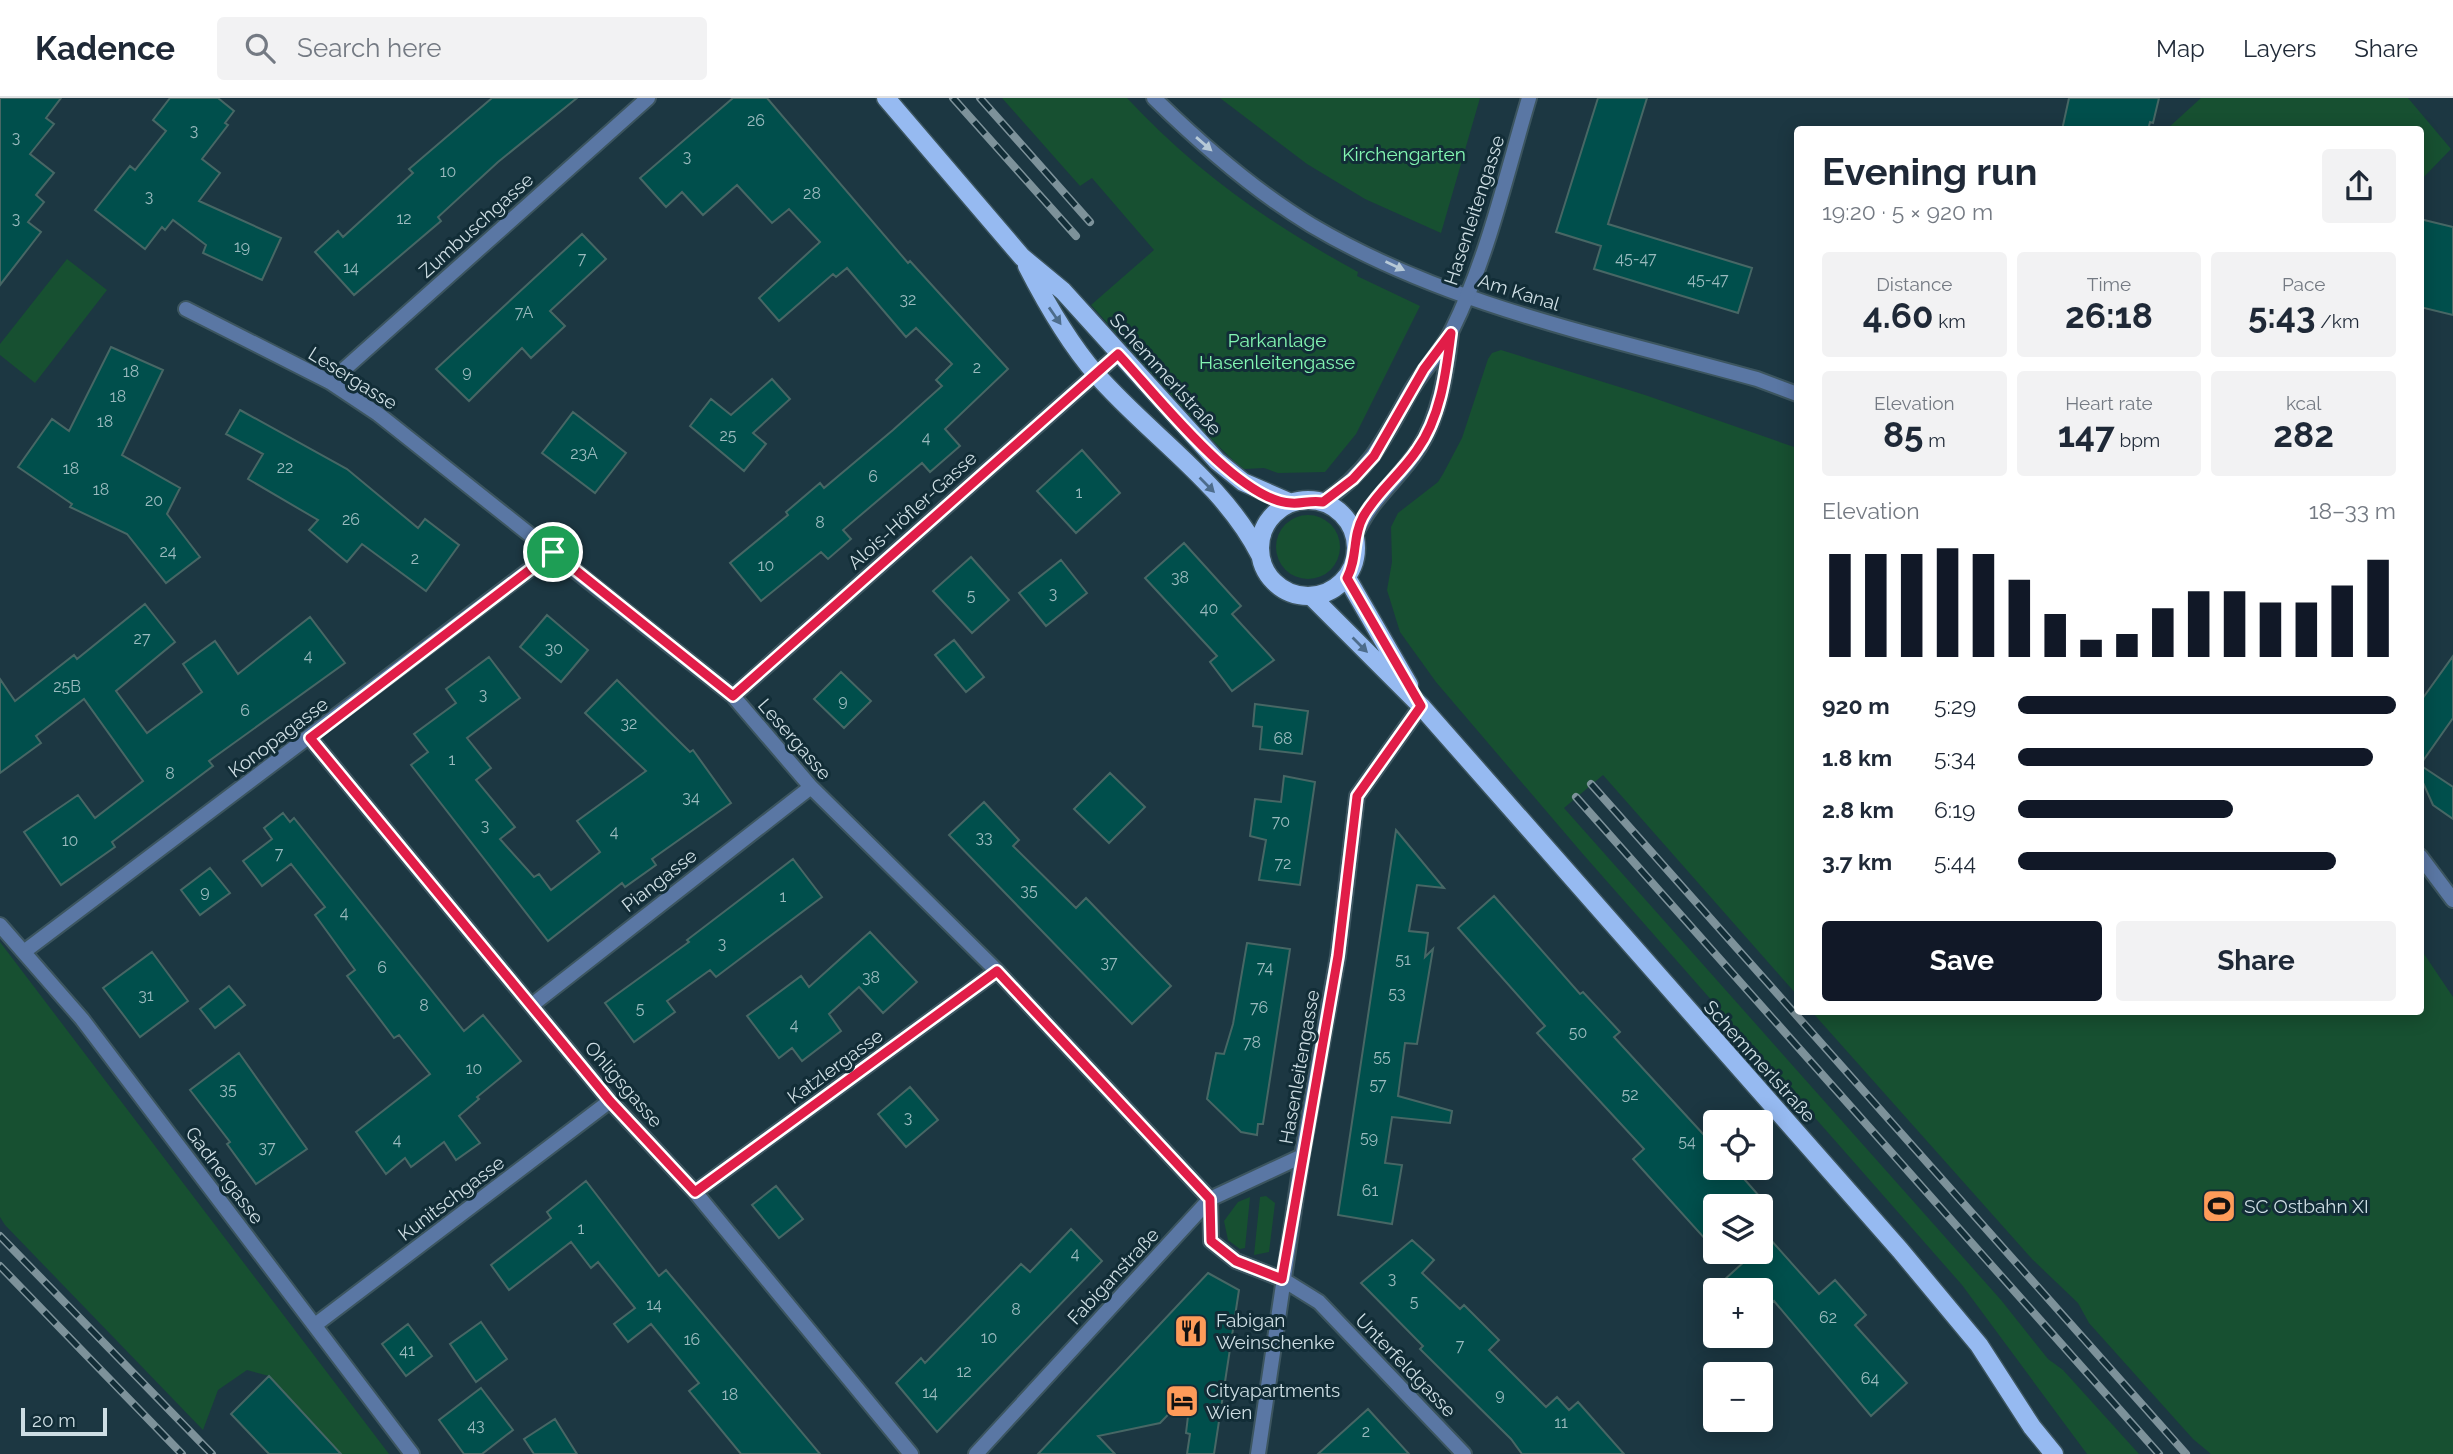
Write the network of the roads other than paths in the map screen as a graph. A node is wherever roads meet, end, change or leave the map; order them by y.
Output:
1 (648, 98) edge
2 (886, 98) edge
3 (1154, 98) edge
4 (1529, 98) edge
5 (1022, 257) junction
6 (1467, 296) junction
7 (186, 309) dead end
8 (1451, 333) junction
9 (1118, 354) junction
10 (1095, 373) junction
11 (330, 382) junction
12 (1794, 393) edge
13 (1323, 502) junction
14 (1291, 503) junction
15 (1355, 536) junction
16 (553, 552) junction
17 (1261, 555) junction
18 (1347, 578) junction
19 (1311, 596) junction
20 (733, 696) junction
21 (1421, 706) junction
22 (310, 738) junction
23 (811, 786) junction
24 (2424, 861) edge
25 (2453, 900) edge
26 (0, 925) edge
27 (25, 951) junction
28 (997, 971) junction
29 (532, 1005) junction
30 (610, 1101) junction
31 (1302, 1156) junction
32 (695, 1192) junction
33 (1210, 1199) junction
34 (1282, 1279) junction
35 (315, 1325) junction
36 (412, 1454) edge
37 (911, 1454) edge
38 (976, 1454) edge
39 (1258, 1454) edge
40 (1464, 1454) edge
41 (2054, 1454) edge

1 - 11 street, Zumbuschgasse
2 - 5 main road, Schemmerlstraße
3 -> 6 street, Am Kanal
4 - 6 street, Hasenleitengasse
5 - 9 main road, Schemmerlstraße
5 -> 10 main road, Schemmerlstraße
6 - 8 street, Hasenleitengasse
6 - 12 street, Am Kanal
7 - 11 street, Lesergasse
8 - 13 street, Hasenleitengasse
8 - 15 street, Hasenleitengasse
9 - 10 street, Alois-Höfler-Gasse
9 - 14 main road, Schemmerlstraße
10 -> 17 main road, Schemmerlstraße
10 - 20 street, Alois-Höfler-Gasse
11 - 16 street, Lesergasse
13 - 14 main road
13 - 15 main road
14 - 17 main road
15 - 18 main road
16 - 20 street, Lesergasse
16 - 22 street, Konopagasse
17 - 19 main road
18 - 19 main road
18 - 21 main road, Schemmerlstraße
19 -> 21 main road, Schemmerlstraße
20 - 23 street, Lesergasse
21 - 31 street, Hasenleitengasse
21 - 41 main road, Schemmerlstraße
22 - 27 street, Konopagasse
22 - 29 street, Ohligsgasse
23 - 28 street, Lesergasse
23 - 29 street, Piangasse
24 - 25 street
26 - 27 street, Gadnergasse
27 - 35 street, Gadnergasse
28 - 32 street, Katzlergasse
28 - 33 street, Lesergasse
29 - 30 street, Ohligsgasse
30 - 32 street, Ohligsgasse
30 - 35 street, Kunitschgasse
31 - 33 street, Fabiganstraße
31 - 34 street, Hasenleitengasse
32 - 37 street, Ohligsgasse
33 - 34 street, Unterfeldgasse
33 - 38 street, Fabiganstraße
34 - 39 street, Hasenleitengasse
34 - 40 street, Unterfeldgasse
35 - 36 street, Gadnergasse

